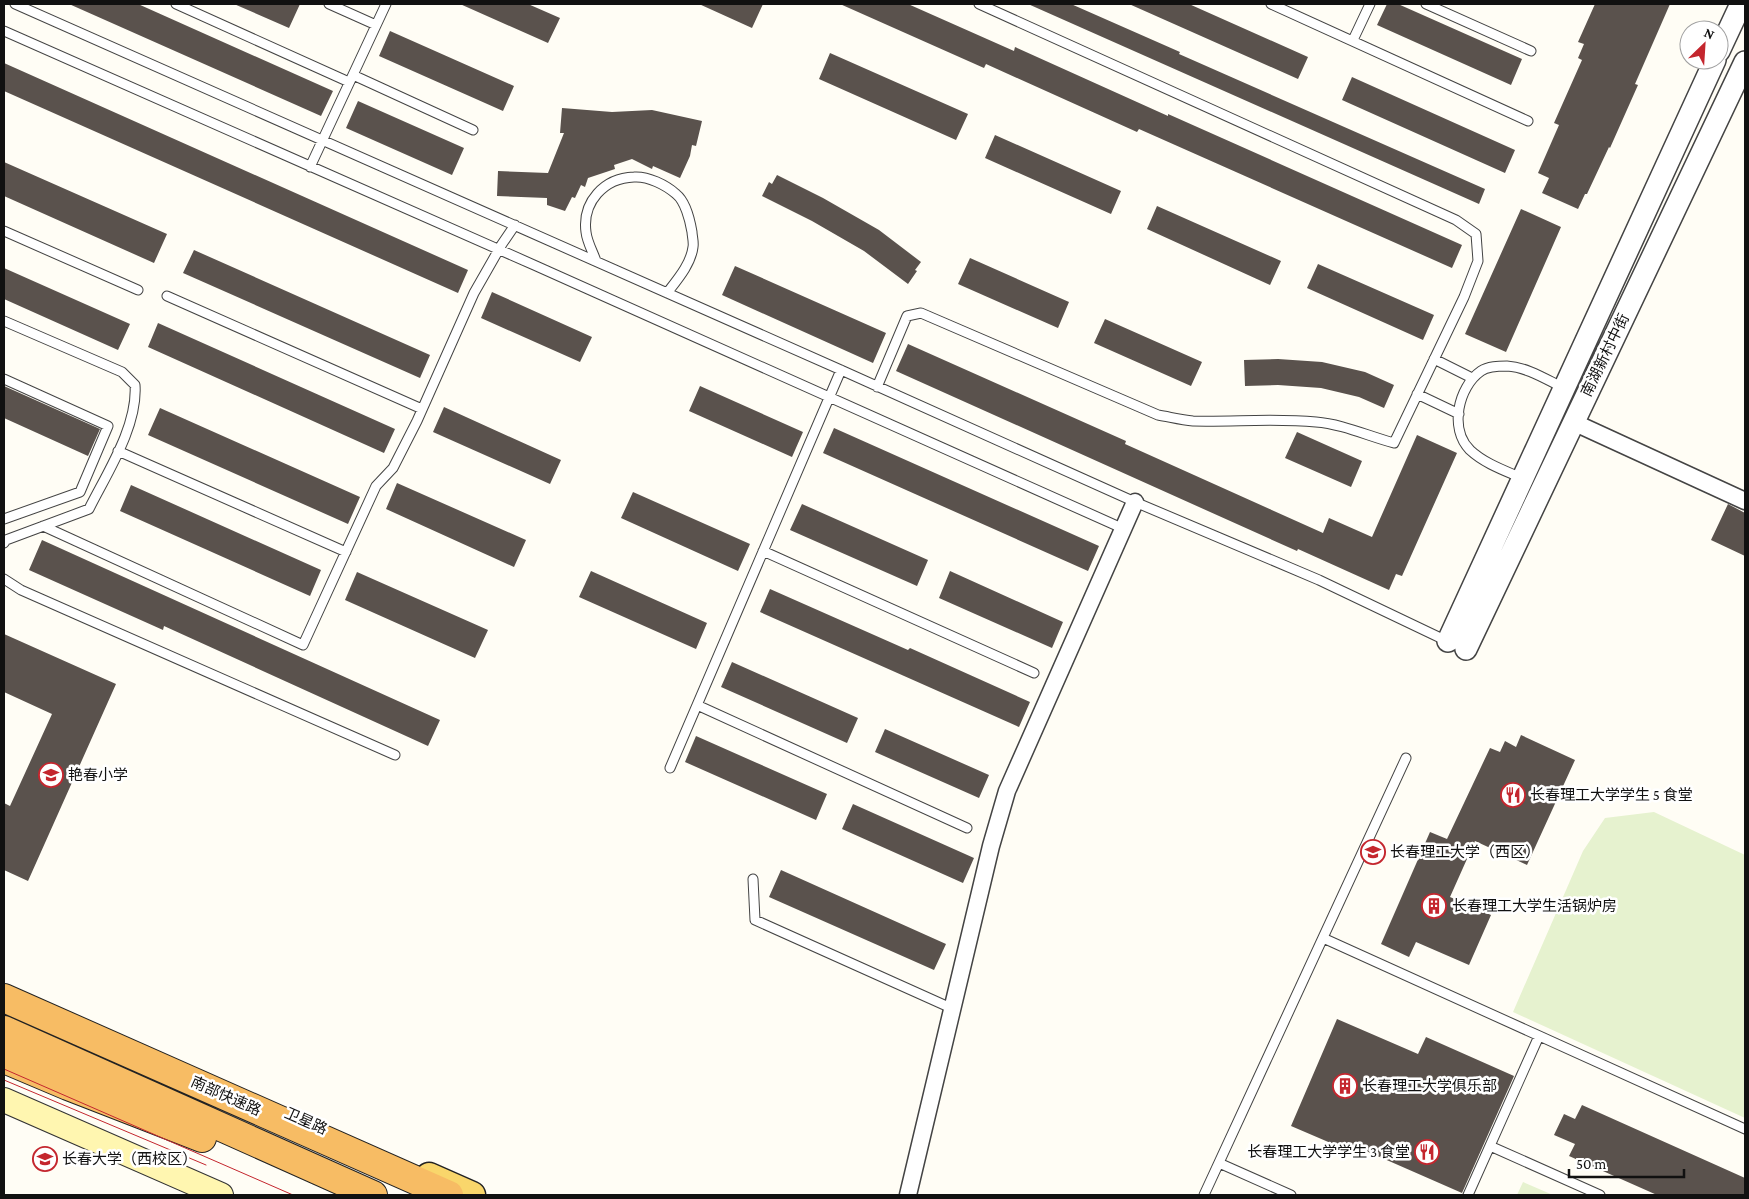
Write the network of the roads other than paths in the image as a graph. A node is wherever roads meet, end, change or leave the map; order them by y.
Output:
1 (15, 4) edge
2 (176, 4) edge
3 (329, 4) edge
4 (386, 4) edge
5 (979, 4) edge
6 (1271, 4) edge
7 (1370, 4) edge
8 (1426, 4) edge
9 (1741, 4) edge
10 (376, 25) junction
11 (1729, 30) edge
12 (4, 31) edge
13 (1353, 40) junction
14 (1531, 52) dead end
15 (1745, 62) edge
16 (1711, 70) edge
17 (351, 79) junction
18 (1528, 121) dead end
19 (473, 130) dead end
20 (322, 141) junction
21 (310, 167) junction
22 (515, 225) junction
23 (4, 231) edge
24 (499, 250) junction
25 (596, 261) junction
26 (138, 290) dead end
27 (667, 293) junction
28 (167, 296) dead end
29 (4, 321) edge
30 (1434, 359) junction
31 (841, 370) junction
32 (1472, 378) junction
33 (4, 379) edge
34 (877, 387) junction
35 (1575, 393) junction
36 (1417, 394) junction
37 (829, 397) junction
38 (422, 410) junction
39 (1459, 414) junction
40 (1573, 422) junction
41 (118, 451) junction
42 (1522, 478) junction
43 (1542, 487) junction
44 (1745, 501) edge
45 (1135, 502) junction
46 (4, 519) edge
47 (43, 526) junction
48 (1124, 528) junction
49 (4, 543) edge
50 (763, 551) junction
51 (346, 552) junction
52 (4, 578) edge
53 (1457, 645) junction
54 (1034, 673) dead end
55 (697, 705) junction
56 (395, 755) dead end
57 (1406, 758) dead end
58 (670, 768) dead end
59 (967, 828) dead end
60 (753, 879) dead end
61 (1322, 938) junction
62 (4, 985) edge
63 (4, 998) edge
64 (951, 1008) junction
65 (4, 1021) edge
66 (4, 1030) edge
67 (1539, 1036) junction
68 (4, 1059) edge
69 (4, 1100) edge
70 (1745, 1129) edge
71 (1490, 1146) junction
72 (1219, 1163) junction
73 (221, 1195) edge
74 (353, 1195) edge
75 (373, 1195) edge
76 (384, 1195) edge
77 (449, 1195) edge
78 (472, 1195) edge
79 (908, 1195) edge
80 (1204, 1195) edge
81 (1291, 1195) edge
82 (1468, 1195) edge
83 (1600, 1195) edge

1 - 20 lane
2 - 17 lane
3 - 10 lane
4 - 10 lane
5 - 30 lane
6 - 13 lane
7 - 13 lane
8 - 14 lane
9 - 11 street
10 - 17 lane
12 - 21 lane
13 - 18 lane
15 - 35 street, 南湖新村中街
16 - 35 street, 南湖新村中街
17 - 19 lane
17 - 20 lane
20 - 21 lane
20 - 22 lane
21 - 24 lane
22 - 24 lane
22 - 25 lane
23 - 26 lane
24 - 37 lane
24 - 38 lane
25 - 27 lane
25 - 27 lane
27 - 31 lane
28 - 38 lane
29 - 41 lane
30 - 32 lane
30 - 36 lane
31 - 34 lane
31 - 37 lane
32 - 35 lane
32 - 39 lane
33 - 46 lane
34 - 36 lane
34 - 45 lane
35 - 40 street, 南湖新村中街
35 - 42 street, 南湖新村中街
36 - 39 lane
37 - 48 lane
37 - 50 lane
38 - 51 lane
39 - 42 lane
40 - 43 street, 南湖新村中街
40 - 44 street
41 - 47 lane
41 - 51 lane
42 - 43 lane
42 - 53 street, 南湖新村中街
43 - 53 street, 南湖新村中街
45 - 48 street
45 - 53 lane
47 - 49 lane
47 - 51 lane
48 - 64 street
50 - 54 lane
50 - 55 lane
52 - 56 lane
55 - 58 lane
55 - 59 lane
57 - 61 lane
60 - 64 lane
61 - 67 lane
61 - 72 lane
62 - 78 main road, 卫星路
63 - 77 highway, 南部快速路
64 - 79 street
65 - 76 main road
66 - 75 highway, 南部快速路
67 - 70 lane
67 - 71 lane
68 - 74 highway
69 - 73 main road
71 - 82 lane
71 - 83 lane
72 - 80 lane
72 - 81 lane

